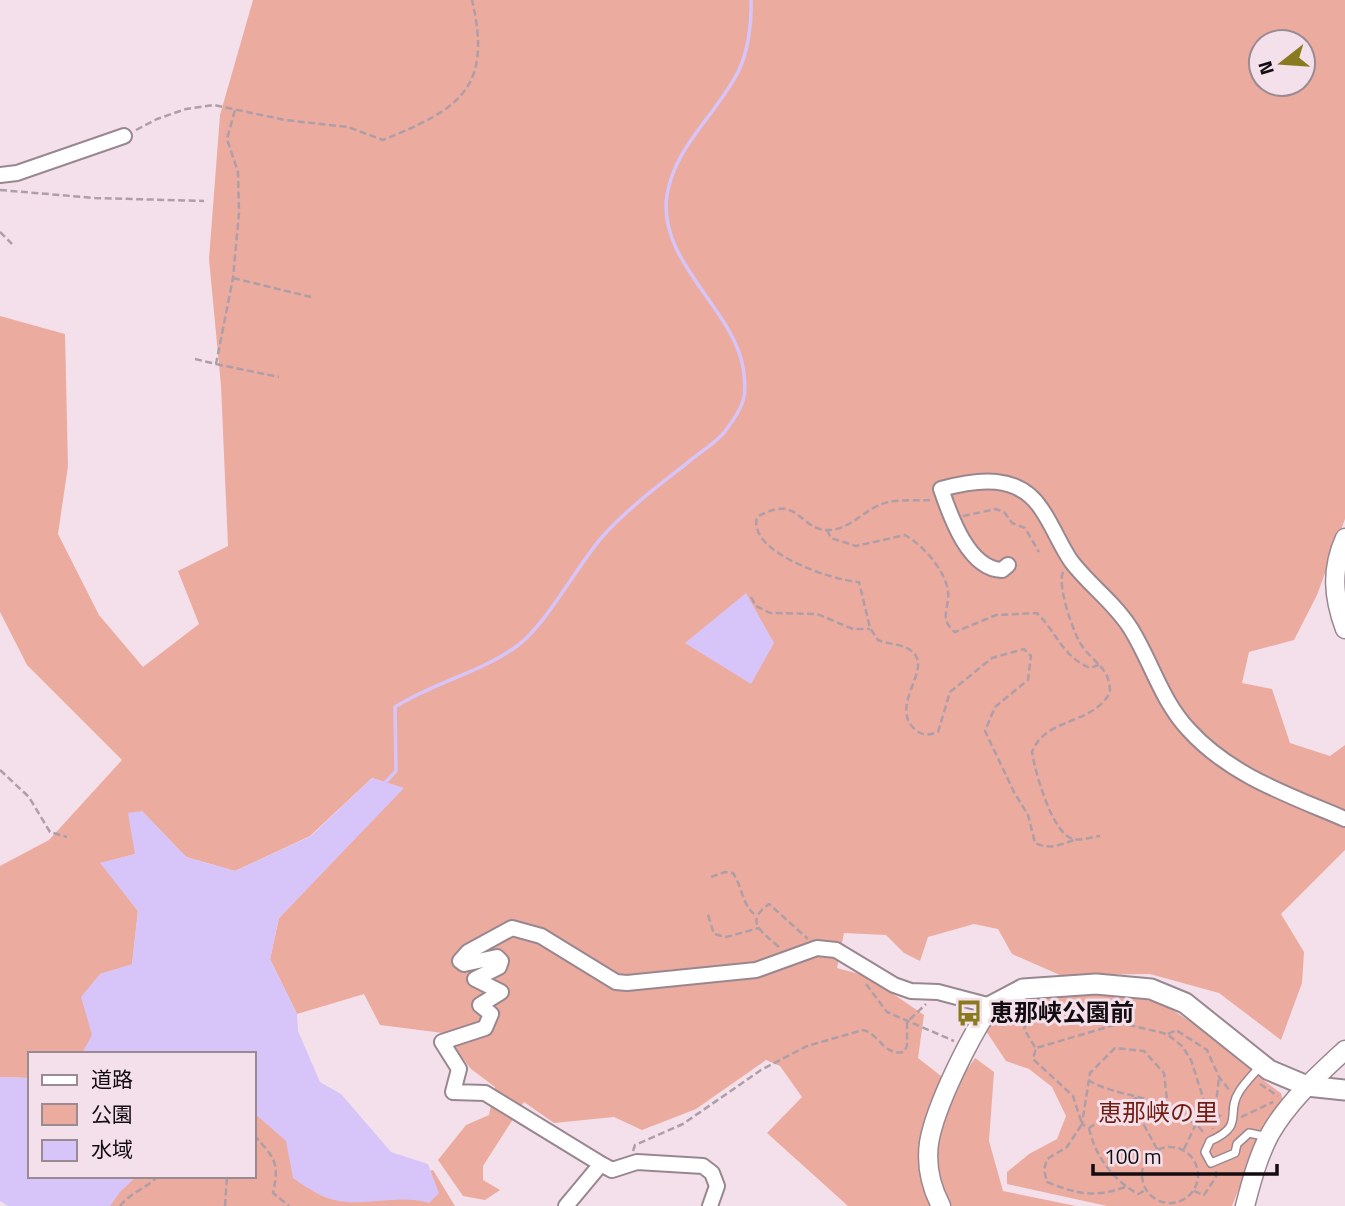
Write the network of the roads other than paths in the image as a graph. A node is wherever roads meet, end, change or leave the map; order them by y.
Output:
1 (124, 136) road end
2 (0, 175) edge
3 (1345, 538) edge
4 (1008, 565) dead end
5 (1345, 629) edge
6 (1345, 819) edge
7 (990, 1006) junction
8 (1345, 1050) edge
9 (1256, 1071) junction
10 (1307, 1086) junction
11 (1345, 1090) edge
12 (1268, 1137) junction
13 (601, 1164) junction
14 (566, 1206) edge
15 (710, 1206) edge
16 (941, 1206) edge
17 (1245, 1206) edge

1 - 2 street
3 - 5 street
4 - 6 street
7 - 9 main road
7 - 13 street
7 - 16 street
8 - 10 street
9 - 10 main road
9 - 12 lane
10 - 11 main road
10 - 12 street
12 - 17 street
13 - 14 street
13 - 15 street

